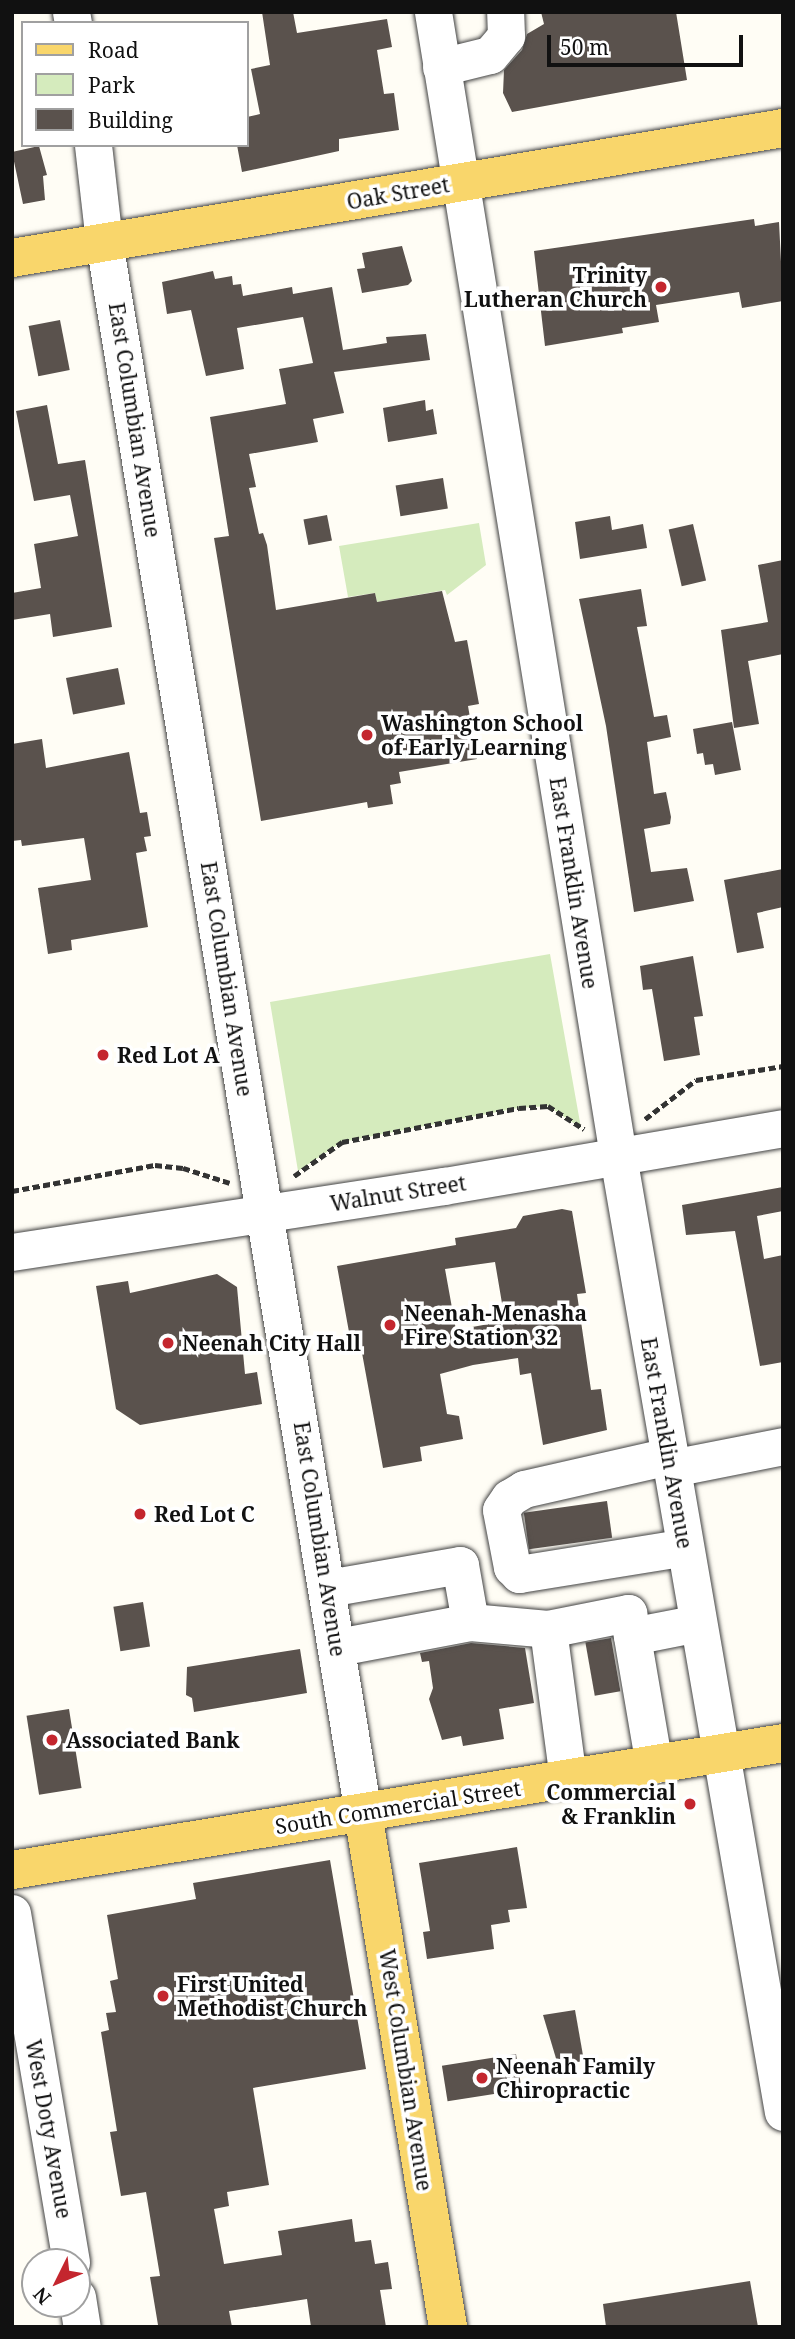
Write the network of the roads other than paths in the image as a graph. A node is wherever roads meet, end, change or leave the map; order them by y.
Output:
1 (433, 12) edge
2 (505, 12) edge
3 (441, 67) junction
4 (783, 128) edge
5 (93, 147) edge
6 (460, 182) junction
7 (104, 242) junction
8 (12, 258) edge
9 (783, 1128) edge
10 (616, 1141) junction
11 (262, 1197) junction
12 (12, 1252) edge
13 (783, 1446) edge
14 (671, 1462) junction
15 (685, 1547) junction
16 (328, 1588) junction
17 (470, 1622) junction
18 (698, 1623) junction
19 (548, 1629) junction
20 (632, 1636) junction
21 (338, 1647) junction
22 (783, 1743) edge
23 (720, 1754) junction
24 (654, 1765) junction
25 (568, 1779) junction
26 (363, 1813) junction
27 (12, 1870) edge
28 (12, 1913) edge
29 (775, 2020) edge
30 (783, 2112) edge
31 (69, 2248) edge
32 (448, 2327) edge

1 - 3 street, East Franklin Avenue
2 - 3 street
3 - 6 street, East Franklin Avenue
4 - 6 main road, Oak Street
5 - 7 street, East Columbian Avenue
6 - 7 main road, Oak Street
6 - 10 street, East Franklin Avenue
7 - 8 main road, Oak Street
7 - 11 street, East Columbian Avenue
9 - 10 street, Walnut Street
10 - 11 street, Walnut Street
10 - 14 street, East Franklin Avenue
11 - 12 street, Walnut Street
11 - 16 street, East Columbian Avenue
13 - 14 street
14 - 15 street, East Franklin Avenue
14 - 15 street
15 - 18 street, East Franklin Avenue
16 - 17 street
16 - 21 street, East Columbian Avenue
17 - 19 street
17 - 21 street
18 - 20 street
18 - 23 street, East Franklin Avenue
19 - 20 street
19 - 25 street
20 - 24 street
21 - 26 street, East Columbian Avenue
22 - 23 main road, South Commercial Street
23 - 24 main road, South Commercial Street
23 - 29 street, East Franklin Avenue
24 - 25 main road, South Commercial Street
25 - 26 main road, South Commercial Street
26 - 27 main road, South Commercial Street
26 - 32 main road, West Columbian Avenue
28 - 31 street, West Doty Avenue
29 - 30 street, East Franklin Avenue

